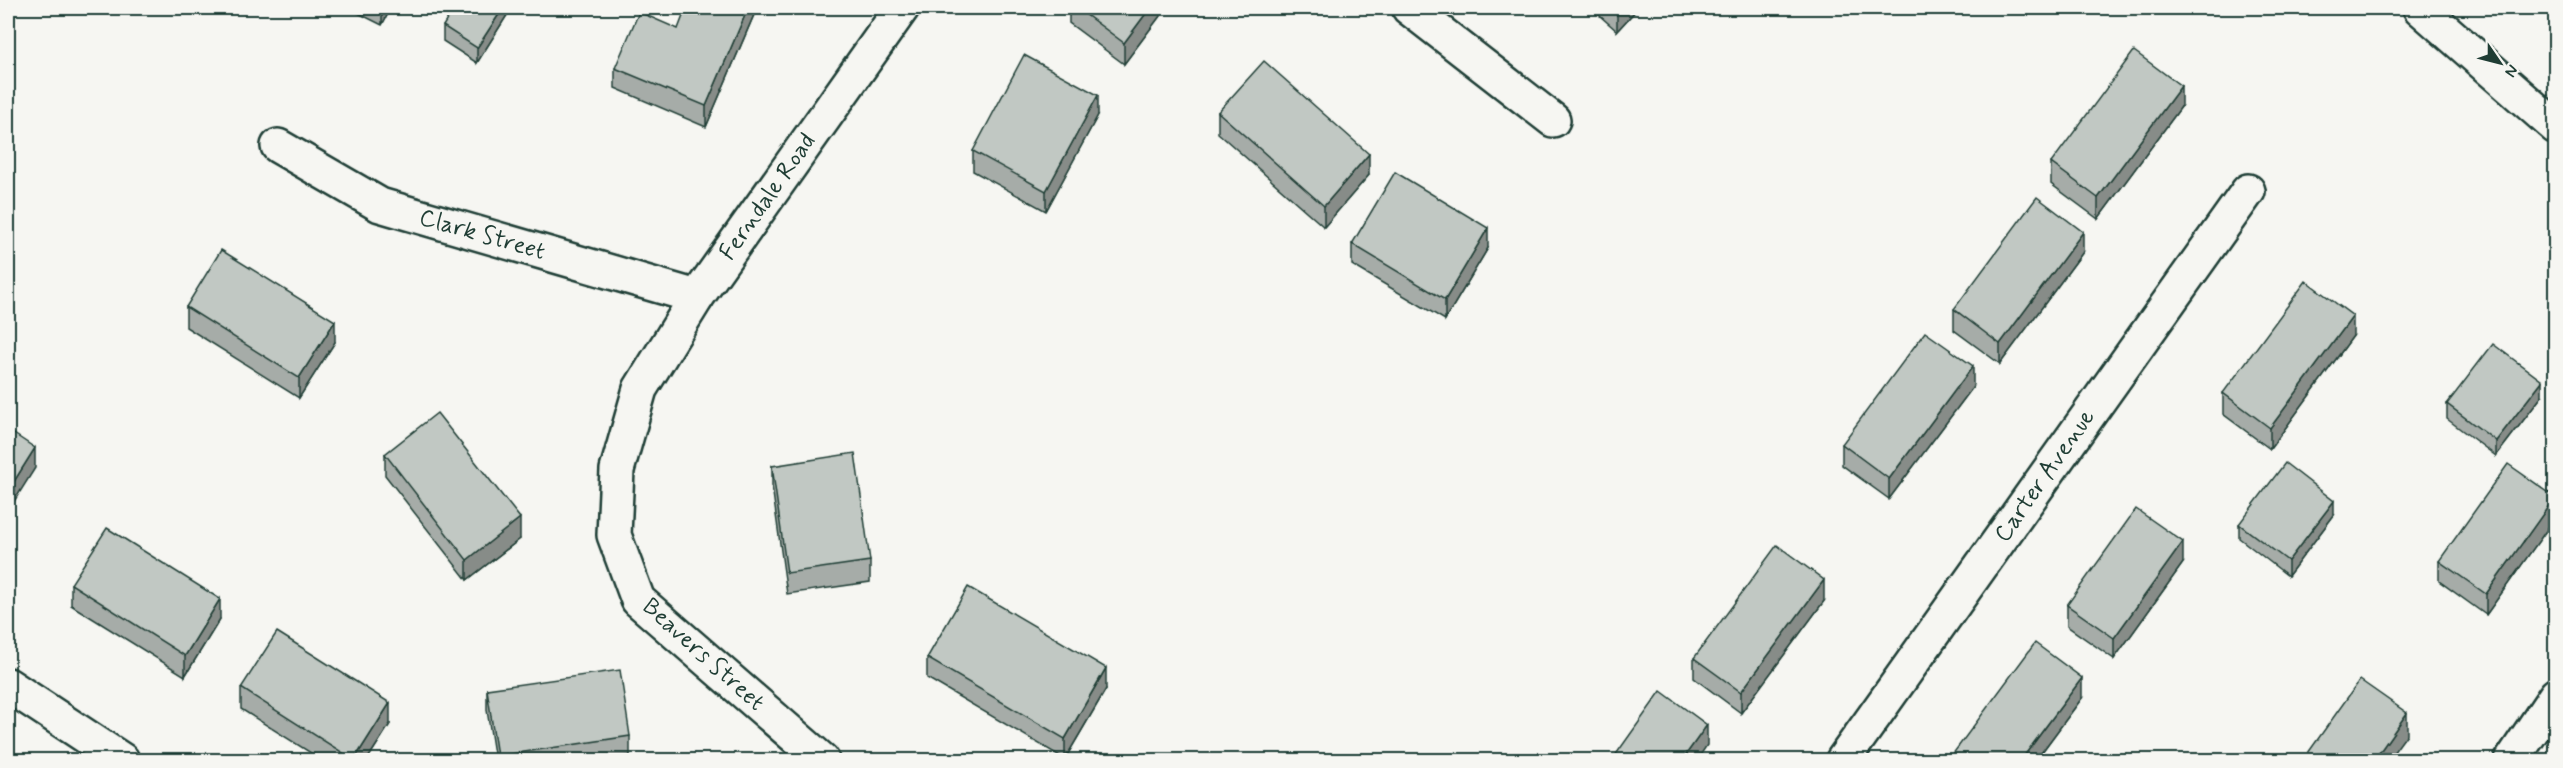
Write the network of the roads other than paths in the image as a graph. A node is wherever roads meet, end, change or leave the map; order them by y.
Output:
1 (902, 8) edge
2 (1409, 8) edge
3 (2437, 13) edge
4 (1553, 120) dead end
5 (2556, 127) edge
6 (278, 146) dead end
7 (2248, 191) dead end
8 (697, 297) junction
9 (640, 389) joint
10 (8, 685) edge
11 (2556, 695) edge
12 (814, 759) edge
13 (122, 760) edge
14 (1843, 760) edge
15 (2512, 760) edge

1 - 8 street, Ferndale Road
2 - 4 street
3 - 5 street
6 - 8 street, Clark Street
7 - 14 street, Carter Avenue
8 - 9 street, Ferndale Road
9 - 12 street, Beavers Street
10 - 13 street
11 - 15 street

